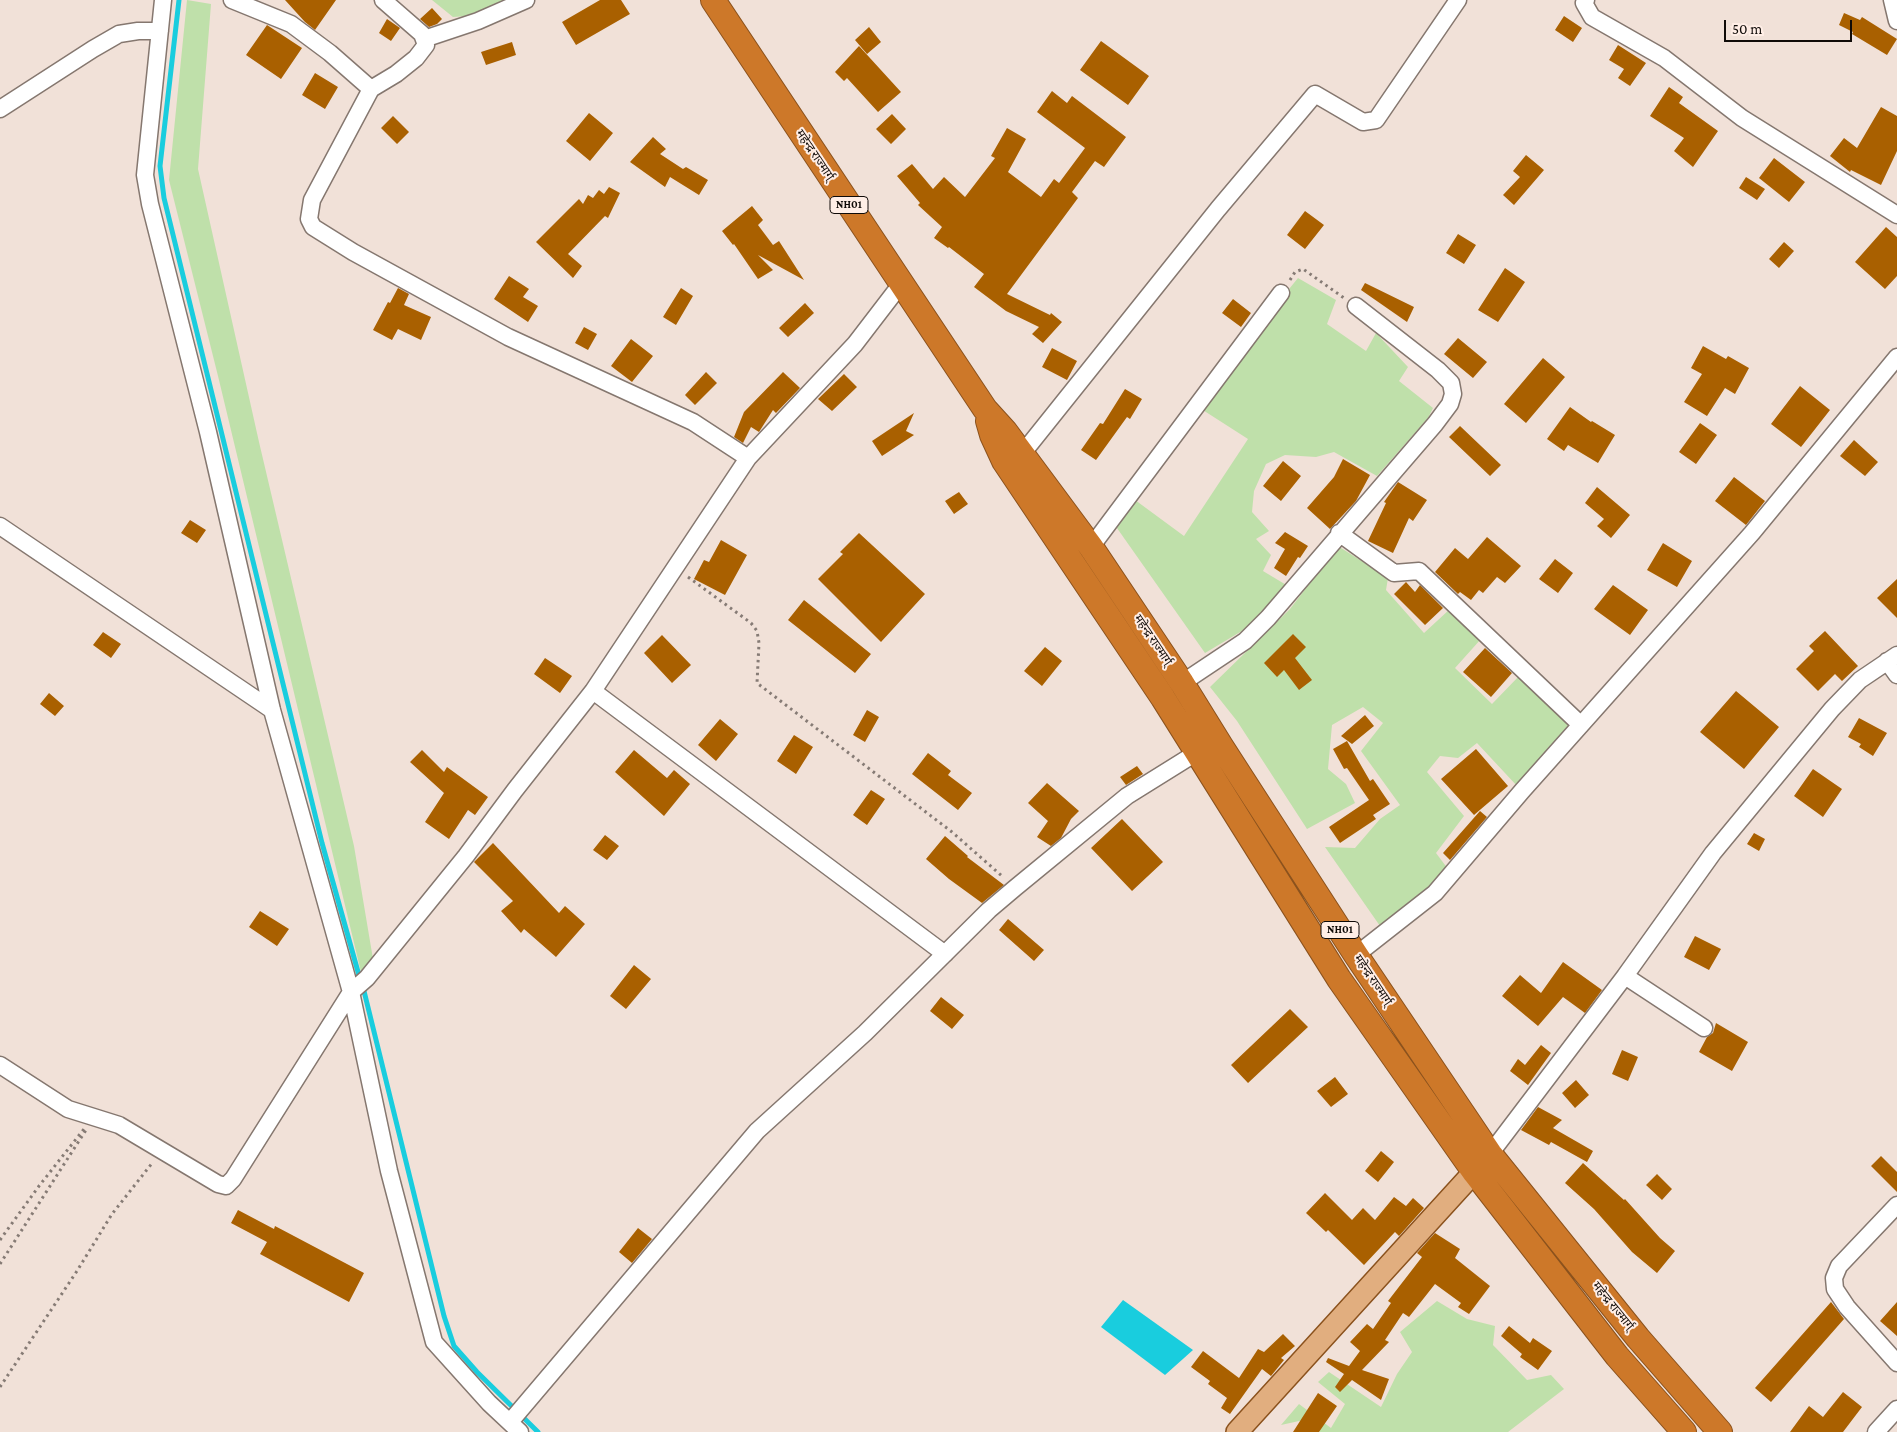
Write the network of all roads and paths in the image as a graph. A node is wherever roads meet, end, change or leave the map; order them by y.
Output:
1 (163, 0) edge
2 (232, 0) edge
3 (383, 0) edge
4 (526, 0) edge
5 (713, 0) edge
6 (1458, 0) edge
7 (1586, 0) edge
8 (1892, 0) edge
9 (1897, 21) edge
10 (160, 31) junction
11 (424, 39) junction
12 (371, 89) junction
13 (0, 109) edge
14 (1897, 215) edge
15 (901, 284) junction
16 (1281, 293) joint
17 (1356, 306) joint
18 (1897, 357) edge
19 (985, 410) junction
20 (1022, 454) junction
21 (748, 458) junction
22 (0, 526) edge
23 (1339, 533) junction
24 (1091, 546) junction
25 (675, 568) junction
26 (1892, 658) edge
27 (1897, 675) edge
28 (1182, 683) junction
29 (593, 691) junction
30 (272, 710) junction
31 (1581, 725) junction
32 (1196, 753) junction
33 (1015, 888) junction
34 (945, 954) junction
35 (1356, 955) junction
36 (1625, 976) junction
37 (352, 992) junction
38 (1704, 1028) dead end
39 (0, 1065) edge
40 (94, 1117) junction
41 (162, 1150) junction
42 (1490, 1154) junction
43 (1475, 1173) junction
44 (1897, 1205) edge
45 (0, 1240) edge
46 (0, 1264) edge
47 (1897, 1363) edge
48 (0, 1387) edge
49 (1897, 1409) edge
50 (515, 1427) edge
51 (1237, 1432) edge
52 (1684, 1432) edge
53 (1720, 1432) edge
54 (1876, 1432) edge

1 - 10 street
2 - 12 street
3 - 11 street
4 - 11 street
5 - 15 highway, महेन्द्र राज्मार्ग् / NH01
6 - 20 street
7 - 14 street
8 - 9 street
10 - 13 street
10 - 30 street
11 - 12 street
12 - 21 street
15 - 19 highway, महेन्द्र राज्मार्ग् / NH01
15 - 21 street
16 - 17 path
16 - 24 street
17 - 23 street
18 - 31 street
19 - 20 highway, महेन्द्र राज्मार्ग् / NH01
19 - 32 highway, महेन्द्र राज्मार्ग् / NH01
20 - 24 highway, महेन्द्र राज्मार्ग् / NH01
21 - 25 street
22 - 30 street
23 - 28 street
23 - 31 street
24 - 28 highway, महेन्द्र राज्मार्ग् / NH01
25 - 29 street
25 - 33 path
26 - 27 street
26 - 36 street
28 - 35 highway, महेन्द्र राज्मार्ग् / NH01
29 - 34 street
29 - 37 street
30 - 37 street
31 - 35 street
32 - 33 street
32 - 43 highway, महेन्द्र राज्मार्ग् / NH01
33 - 34 street
34 - 50 street
35 - 42 highway, महेन्द्र राज्मार्ग् / NH01
36 - 38 street
36 - 42 street
37 - 41 street
37 - 50 street
39 - 40 street
40 - 41 street
40 - 45 path
40 - 46 path
41 - 48 path
42 - 43 main road
42 - 53 highway, महेन्द्र राज्मार्ग् / NH01
43 - 51 main road
43 - 52 highway, महेन्द्र राज्मार्ग् / NH01
44 - 47 street
49 - 54 street

